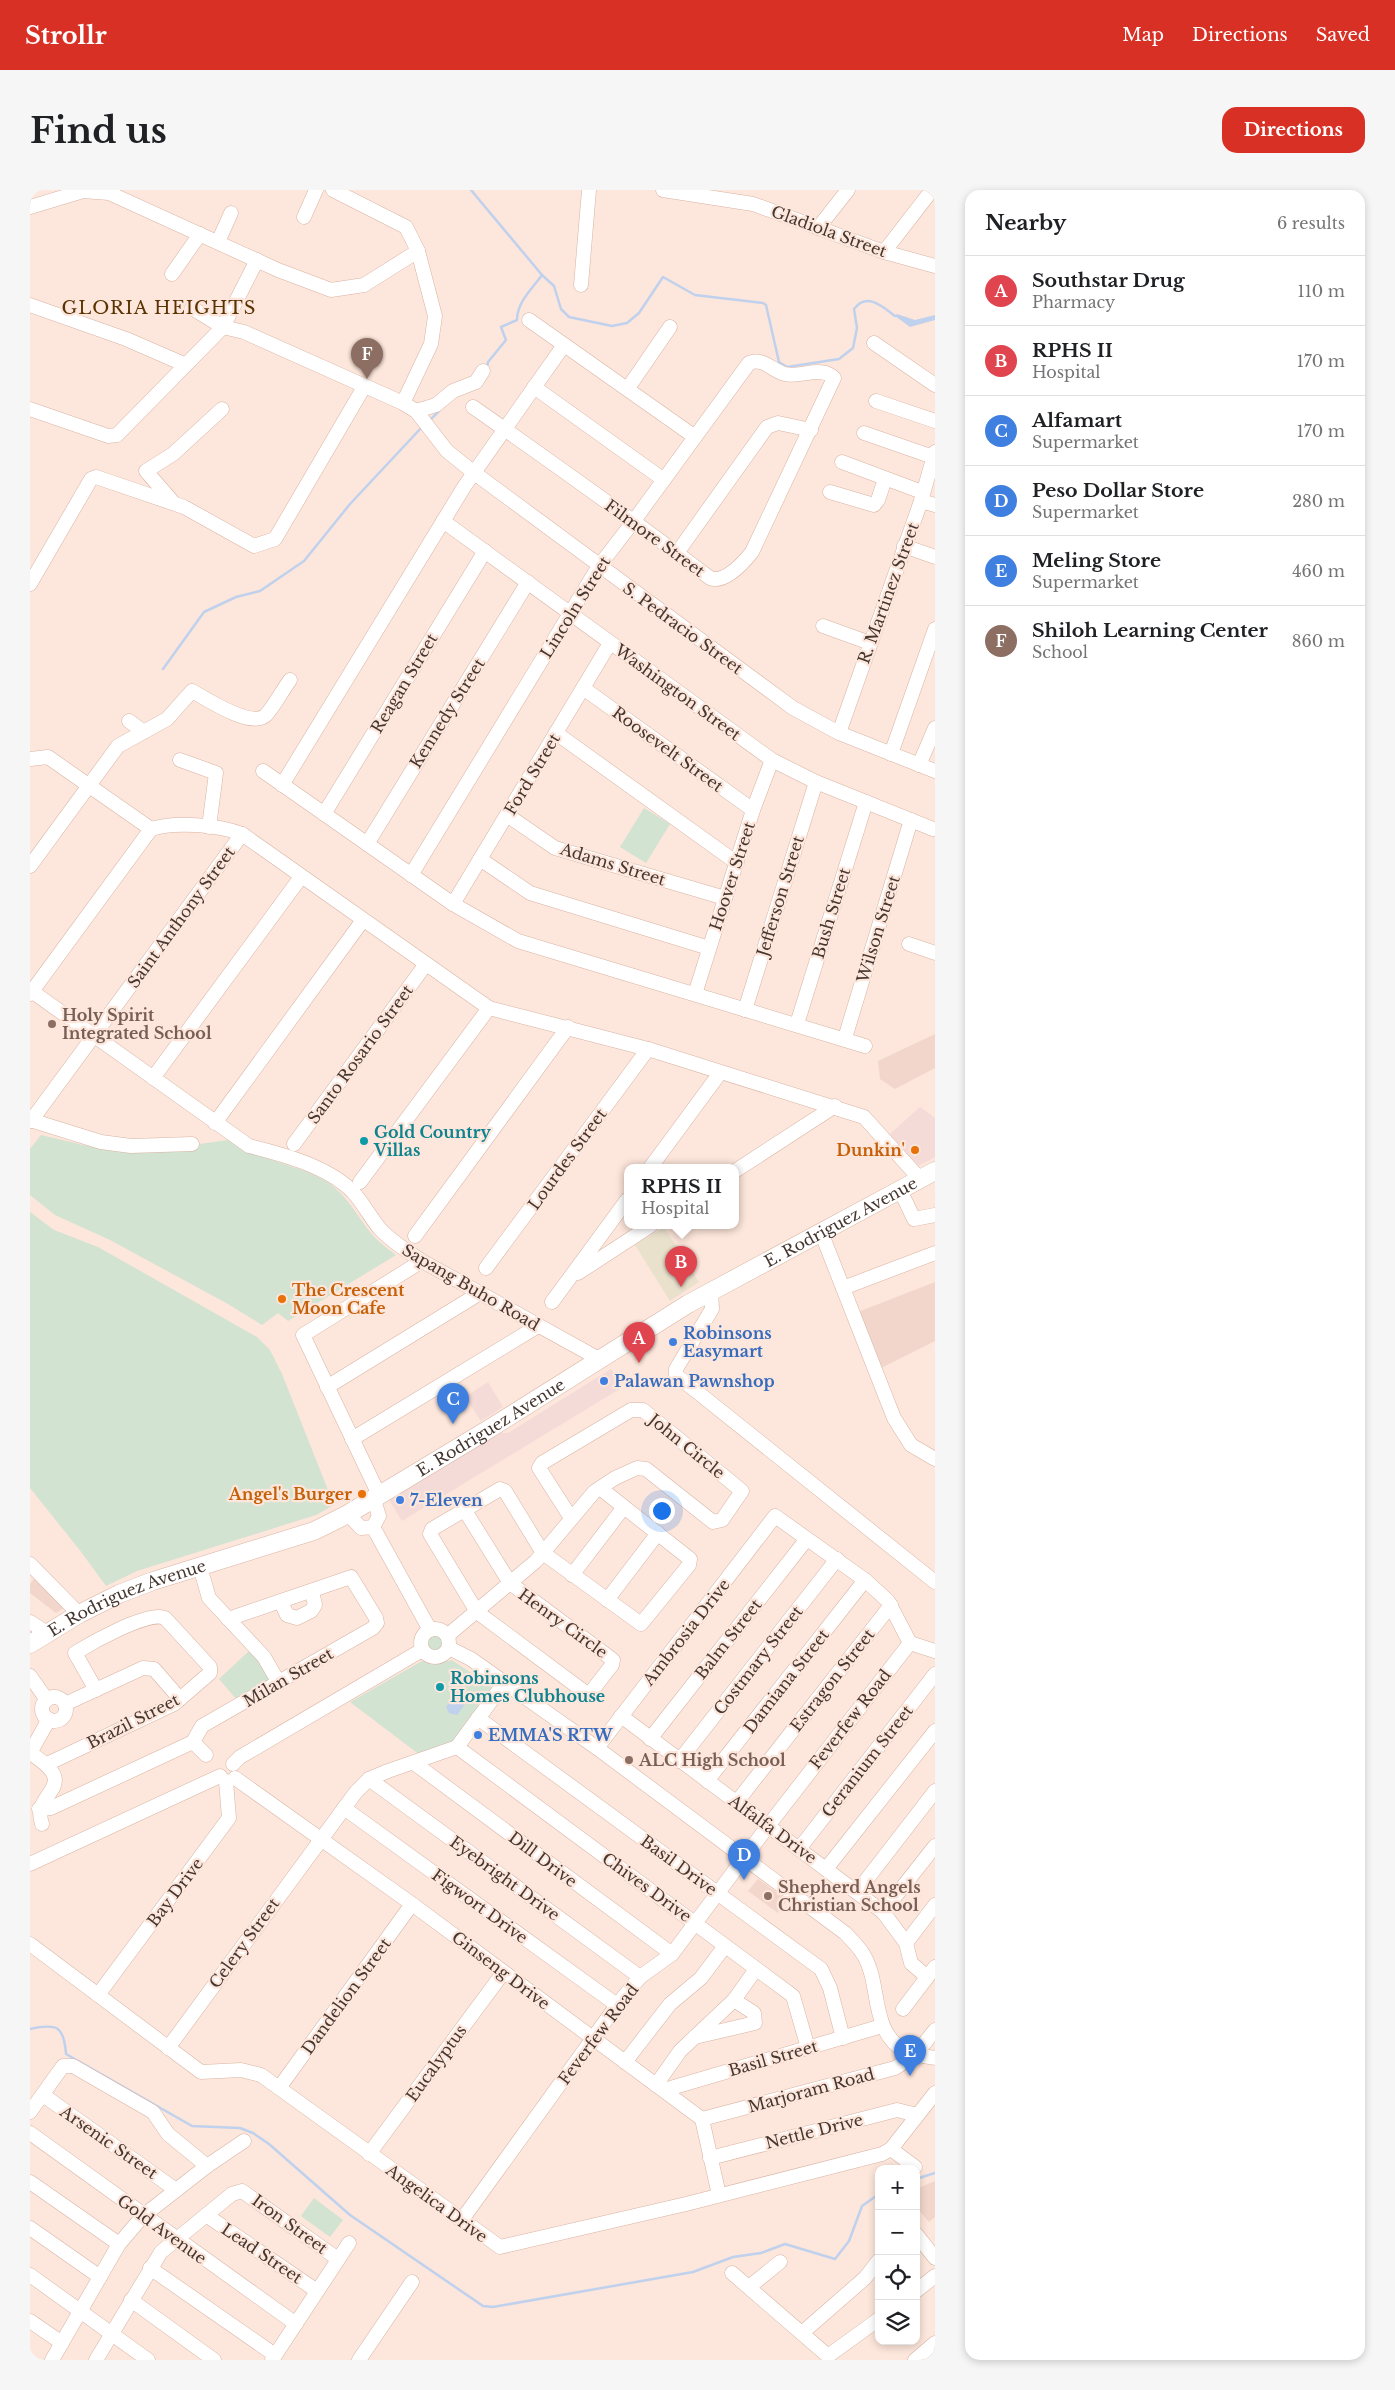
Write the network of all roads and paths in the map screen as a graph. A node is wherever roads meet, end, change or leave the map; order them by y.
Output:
1 (316, 190) edge
2 (333, 190) edge
3 (589, 190) edge
4 (663, 190) edge
5 (848, 190) edge
6 (932, 190) edge
7 (30, 207) edge
8 (231, 213) dead end
9 (304, 216) dead end
10 (818, 228) junction
11 (200, 234) junction
12 (218, 242) junction
13 (418, 251) junction
14 (884, 252) junction
15 (257, 260) junction
16 (935, 266) edge
17 (172, 274) dead end
18 (581, 284) dead end
19 (30, 305) edge
20 (192, 308) dead end
21 (528, 320) dead end
22 (223, 327) junction
23 (670, 327) dead end
24 (874, 343) dead end
25 (564, 346) junction
26 (186, 365) junction
27 (482, 371) dead end
28 (832, 385) joint
29 (935, 385) edge
30 (364, 387) junction
31 (534, 387) junction
32 (628, 388) junction
33 (876, 400) dead end
34 (403, 403) junction
35 (473, 407) dead end
36 (30, 409) edge
37 (222, 409) dead end
38 (418, 414) junction
39 (935, 420) edge
40 (505, 429) junction
41 (811, 430) junction
42 (864, 433) dead end
43 (695, 437) junction
44 (934, 454) edge
45 (842, 462) dead end
46 (473, 472) junction
47 (885, 479) junction
48 (664, 480) junction
49 (830, 492) dead end
50 (922, 496) junction
51 (174, 503) junction
52 (935, 505) edge
53 (443, 521) junction
54 (634, 522) junction
55 (904, 546) junction
56 (485, 551) junction
57 (677, 553) junction
58 (935, 557) edge
59 (599, 566) junction
60 (528, 582) junction
61 (30, 584) edge
62 (570, 612) junction
63 (823, 626) dead end
64 (935, 629) edge
65 (610, 643) junction
66 (870, 643) junction
67 (290, 680) dead end
68 (583, 688) junction
69 (129, 721) dead end
70 (935, 728) edge
71 (144, 732) junction
72 (556, 733) junction
73 (839, 733) junction
74 (892, 754) junction
75 (30, 758) edge
76 (180, 760) dead end
77 (772, 760) junction
78 (919, 765) junction
79 (263, 771) dead end
80 (935, 771) edge
81 (816, 782) junction
82 (89, 785) junction
83 (282, 785) junction
84 (866, 802) junction
85 (753, 810) junction
86 (324, 814) junction
87 (508, 815) junction
88 (911, 820) junction
89 (209, 827) junction
90 (932, 828) dead end
91 (151, 829) junction
92 (242, 834) junction
93 (367, 844) junction
94 (480, 859) junction
95 (736, 863) junction
96 (30, 866) edge
97 (411, 875) junction
98 (301, 877) junction
99 (725, 898) junction
100 (452, 904) junction
101 (363, 920) junction
102 (909, 944) dead end
103 (709, 948) junction
104 (935, 953) edge
105 (426, 964) junction
106 (31, 992) edge
107 (695, 994) junction
108 (489, 1008) junction
109 (745, 1010) junction
110 (797, 1024) junction
111 (568, 1027) junction
112 (94, 1036) junction
113 (845, 1038) junction
114 (865, 1046) dead end
115 (648, 1049) junction
116 (720, 1073) junction
117 (153, 1078) junction
118 (835, 1106) junction
119 (31, 1121) edge
120 (215, 1123) junction
121 (192, 1144) dead end
122 (294, 1144) dead end
123 (653, 1164) edge
124 (739, 1168) edge
125 (927, 1175) edge
126 (360, 1182) dead end
127 (900, 1190) junction
128 (624, 1204) edge
129 (935, 1215) edge
130 (608, 1226) junction
131 (645, 1229) edge
132 (821, 1232) junction
133 (415, 1236) dead end
134 (624, 1243) junction
135 (935, 1253) edge
136 (422, 1261) junction
137 (486, 1268) dead end
138 (571, 1277) junction
139 (843, 1288) junction
140 (711, 1290) junction
141 (480, 1293) junction
142 (552, 1302) dead end
143 (538, 1326) junction
144 (599, 1359) junction
145 (327, 1387) junction
146 (352, 1440) junction
147 (935, 1459) edge
148 (600, 1488) junction
149 (377, 1498) junction
150 (624, 1507) junction
151 (464, 1509) junction
152 (348, 1514) junction
153 (571, 1518) junction
154 (373, 1527) junction
155 (658, 1533) junction
156 (806, 1540) junction
157 (543, 1553) junction
158 (837, 1559) junction
159 (30, 1564) edge
160 (200, 1567) junction
161 (572, 1575) junction
162 (865, 1580) junction
163 (935, 1582) edge
164 (510, 1583) junction
165 (312, 1591) junction
166 (607, 1600) junction
167 (281, 1602) junction
168 (891, 1605) junction
169 (477, 1612) junction
170 (79, 1614) junction
171 (228, 1619) junction
172 (30, 1622) edge
173 (430, 1630) junction
174 (47, 1633) junction
175 (448, 1642) junction
176 (910, 1643) junction
177 (30, 1644) edge
178 (422, 1650) junction
179 (935, 1651) edge
180 (935, 1674) edge
181 (30, 1676) edge
182 (505, 1682) junction
183 (279, 1683) junction
184 (96, 1690) junction
185 (180, 1699) junction
186 (48, 1700) junction
187 (65, 1704) junction
188 (621, 1716) junction
189 (478, 1718) junction
190 (49, 1719) junction
191 (935, 1731) edge
192 (650, 1739) junction
193 (194, 1742) junction
194 (457, 1747) junction
195 (597, 1748) junction
196 (30, 1753) edge
197 (206, 1755) dead end
198 (679, 1761) junction
199 (414, 1763) junction
200 (47, 1764) junction
201 (229, 1775) junction
202 (369, 1779) junction
203 (706, 1781) junction
204 (935, 1791) edge
205 (736, 1802) junction
206 (344, 1808) junction
207 (39, 1810) junction
208 (42, 1824) dead end
209 (768, 1826) junction
210 (321, 1838) junction
211 (935, 1846) edge
212 (798, 1849) junction
213 (743, 1858) junction
214 (30, 1864) edge
215 (826, 1869) junction
216 (857, 1892) junction
217 (717, 1893) junction
218 (412, 1904) junction
219 (935, 1905) edge
220 (883, 1912) junction
221 (695, 1923) junction
222 (906, 1943) junction
223 (30, 1944) edge
224 (726, 1946) junction
225 (672, 1954) junction
226 (756, 1969) junction
227 (931, 1972) edge
228 (503, 1973) junction
229 (640, 1977) junction
230 (98, 1995) junction
231 (734, 2000) junction
232 (617, 2005) junction
233 (903, 2009) dead end
234 (882, 2026) junction
235 (935, 2030) edge
236 (593, 2038) junction
237 (692, 2038) junction
238 (843, 2038) junction
239 (168, 2048) junction
240 (808, 2048) junction
241 (916, 2054) junction
242 (935, 2058) edge
243 (625, 2062) junction
244 (279, 2088) junction
245 (660, 2088) junction
246 (935, 2093) edge
247 (43, 2095) junction
248 (30, 2112) edge
249 (917, 2115) junction
250 (702, 2119) junction
251 (30, 2133) edge
252 (244, 2141) dead end
253 (891, 2149) junction
254 (370, 2154) junction
255 (710, 2158) junction
256 (912, 2165) edge
257 (206, 2166) junction
258 (30, 2182) edge
259 (176, 2190) junction
260 (719, 2195) junction
261 (206, 2214) junction
262 (143, 2216) junction
263 (461, 2220) junction
264 (30, 2228) edge
265 (175, 2239) junction
266 (920, 2239) edge
267 (349, 2243) dead end
268 (119, 2244) junction
269 (935, 2258) edge
270 (338, 2259) junction
271 (780, 2262) dead end
272 (875, 2266) edge
273 (150, 2268) junction
274 (732, 2272) dead end
275 (30, 2275) edge
276 (935, 2276) edge
277 (100, 2277) junction
278 (412, 2282) dead end
279 (749, 2288) junction
280 (920, 2288) edge
281 (318, 2291) junction
282 (131, 2300) junction
283 (80, 2312) junction
284 (30, 2321) edge
285 (875, 2322) edge
286 (296, 2324) junction
287 (802, 2333) junction
288 (111, 2334) junction
289 (62, 2343) junction
290 (935, 2343) edge
291 (273, 2358) edge
292 (52, 2360) edge
293 (96, 2360) edge
294 (148, 2360) edge
295 (214, 2360) edge
296 (359, 2360) edge
297 (914, 2360) edge

1 - 9 street
2 - 13 street
3 - 18 street
4 - 10 street, Gladiola Street
5 - 10 street
6 - 14 street
7 - 11 street
8 - 12 street
10 - 14 street, Gladiola Street
11 - 12 street
11 - 17 street
12 - 15 street
13 - 15 street
13 - 34 street
14 - 16 street, Gladiola Street
15 - 22 street
19 - 26 street
20 - 22 street, S. Pedracio Street
21 - 25 street
22 - 26 street
22 - 30 street, S. Pedracio Street
23 - 32 street
24 - 29 street
25 - 31 street
25 - 32 street
26 - 36 street
27 - 38 street
28 - 41 street, Filmore Street
28 - 43 street, Lincoln Street
30 - 34 street, S. Pedracio Street
30 - 51 street
31 - 40 street
31 - 48 street
32 - 43 street
33 - 39 street
34 - 38 street, S. Pedracio Street
35 - 40 street, Filmore Street
37 - 51 street
38 - 46 street, S. Pedracio Street
40 - 46 street
40 - 54 street, Filmore Street
41 - 57 street
41 - 57 street, Filmore Street
42 - 44 street
43 - 48 street, Lincoln Street
44 - 50 street, R. Martinez Street
45 - 47 street
46 - 53 street
46 - 59 street, S. Pedracio Street
47 - 49 street
47 - 50 street
48 - 54 street, Lincoln Street
50 - 52 street
50 - 55 street, R. Martinez Street
51 - 61 street
53 - 56 street, Washington Street
53 - 83 street
54 - 57 street, Filmore Street
54 - 59 street, Lincoln Street
55 - 58 street
55 - 66 street, R. Martinez Street
56 - 60 street, Washington Street
56 - 86 street, Reagan Street
59 - 62 street, Lincoln Street
59 - 73 street, S. Pedracio Street
60 - 62 street, Washington Street
60 - 93 street, Kennedy Street
62 - 65 street, Washington Street
62 - 97 street, Lincoln Street
63 - 66 street
64 - 74 street
65 - 68 street, Ford Street
65 - 77 street, Washington Street
66 - 73 street, R. Martinez Street
67 - 71 street
68 - 72 street, Ford Street
68 - 85 street, Roosevelt Street
69 - 71 street
70 - 78 street
71 - 82 street
72 - 87 street, Ford Street
72 - 95 street
73 - 74 street, S. Pedracio Street
74 - 78 street, S. Pedracio Street
75 - 82 street
76 - 89 street
77 - 81 street, Washington Street
77 - 85 street, Hoover Street
78 - 80 street, S. Pedracio Street
79 - 83 street
81 - 84 street, Washington Street
81 - 109 street, Jefferson Street
82 - 91 street
82 - 96 street
83 - 86 street
84 - 88 street, Washington Street
84 - 110 street, Bush Street
85 - 95 street, Hoover Street
86 - 93 street
87 - 94 street, Ford Street
87 - 99 street, Adams Street
88 - 90 street, Washington Street
88 - 113 street, Wilson Street
89 - 91 street
89 - 92 street
91 - 106 street
92 - 98 street
92 - 112 street, Saint Anthony Street
93 - 97 street
94 - 100 street, Ford Street
94 - 103 street
95 - 99 street, Hoover Street
97 - 100 street
98 - 101 street
98 - 117 street
99 - 103 street, Hoover Street
100 - 107 street
101 - 105 street
101 - 120 street
102 - 104 street
103 - 107 street, Hoover Street
105 - 108 street
105 - 122 street, Santo Rosario Street
106 - 112 street, Sapang Buho Road
107 - 109 street
108 - 111 street
108 - 126 street
109 - 110 street
110 - 113 street
111 - 115 street
111 - 133 street
112 - 117 street, Sapang Buho Road
112 - 119 street, Saint Anthony Street
113 - 114 street
115 - 116 street
115 - 137 street, Lourdes Street
116 - 118 street
116 - 123 street
117 - 120 street, Sapang Buho Road
118 - 124 street
118 - 125 street
119 - 121 street
120 - 136 street, Sapang Buho Road
125 - 127 main road, E. Rodriguez Avenue
127 - 129 street
127 - 132 main road, E. Rodriguez Avenue
128 - 130 street
130 - 134 street
130 - 138 street
131 - 134 street
132 - 139 street
132 - 140 main road, E. Rodriguez Avenue
134 - 138 street
135 - 139 street
136 - 141 street, Sapang Buho Road
136 - 145 street
138 - 142 street
139 - 147 street
140 - 144 main road, E. Rodriguez Avenue
140 - 163 street
141 - 143 street, Sapang Buho Road
141 - 145 street
143 - 144 street, Sapang Buho Road
143 - 146 street
144 - 149 main road, E. Rodriguez Avenue
145 - 146 street
146 - 149 street
148 - 150 street
148 - 153 street
148 - 153 street, John Circle
149 - 152 main road, E. Rodriguez Avenue
149 - 154 street
150 - 155 street
150 - 161 street
151 - 157 street
151 - 164 street, Henry Circle
151 - 169 street
152 - 154 street
152 - 160 main road, E. Rodriguez Avenue
153 - 157 street
154 - 173 street
155 - 166 street
155 - 166 street
156 - 158 street
156 - 188 street, Ambrosia Drive
156 - 192 street, Balm Street
157 - 161 street
157 - 164 street
158 - 162 street
158 - 198 street, Costmary Street
159 - 170 street
160 - 170 main road, E. Rodriguez Avenue
160 - 171 street
161 - 166 street
162 - 168 street
162 - 203 street, Damiana Street
164 - 169 street
164 - 169 street, Henry Circle
165 - 167 street, Milan Street
165 - 167 street
165 - 183 street, Milan Street
167 - 171 street, Milan Street
168 - 176 street
168 - 205 street, Estragon Street
169 - 175 street
170 - 174 main road, E. Rodriguez Avenue
171 - 183 street
172 - 174 street
173 - 175 street
173 - 178 street
174 - 177 main road, E. Rodriguez Avenue
175 - 178 street
175 - 182 street
176 - 179 street
176 - 209 street, Feverfew Road
178 - 201 street
180 - 212 street, Geranium Street
181 - 186 street
182 - 189 street
182 - 195 street
183 - 193 street, Milan Street
184 - 185 street
184 - 185 street, Brazil Street
184 - 187 street
185 - 200 street, Brazil Street
186 - 187 street
186 - 190 street
187 - 190 street
188 - 192 street, Alfalfa Drive
188 - 195 street, Ambrosia Drive
189 - 194 street
189 - 217 street, Basil Drive
190 - 196 street
191 - 215 street
192 - 198 street, Alfalfa Drive
193 - 197 street
193 - 207 street, Milan Street
194 - 199 street
194 - 221 street, Chives Drive
195 - 213 street
196 - 200 street
198 - 203 street, Alfalfa Drive
199 - 202 street
199 - 225 street, Dill Drive
200 - 207 street
201 - 210 street, Ginseng Drive
201 - 214 street
201 - 230 street, Bay Drive
202 - 206 street, Celery Street
202 - 229 street, Eyebright Drive
203 - 205 street, Alfalfa Drive
204 - 216 street
205 - 209 street, Alfalfa Drive
206 - 210 street, Celery Street
206 - 232 street, Figwort Drive
207 - 208 street
209 - 212 street, Alfalfa Drive
209 - 213 street, Feverfew Road
210 - 218 street, Ginseng Drive
210 - 239 street, Celery Street
211 - 220 street
212 - 215 street, Alfalfa Drive
213 - 217 street, Feverfew Road
213 - 234 street
215 - 216 street, Alfalfa Drive
216 - 220 street, Alfalfa Drive
217 - 221 street, Feverfew Road
217 - 238 street, Basil Drive
218 - 228 street, Ginseng Drive
218 - 244 street, Dandelion Street
219 - 222 street
220 - 222 street, Alfalfa Drive
221 - 224 street, Chives Drive
221 - 225 street, Feverfew Road
222 - 227 street, Alfalfa Drive
223 - 230 street, Angelica Drive
224 - 226 street, Chives Drive
224 - 243 street
225 - 229 street, Feverfew Road
226 - 231 street
226 - 240 street, Chives Drive
227 - 233 street
228 - 236 street, Ginseng Drive
228 - 254 street, Eucalyptus
229 - 232 street, Feverfew Road
230 - 239 street, Angelica Drive
231 - 237 street
231 - 237 street
232 - 236 street, Feverfew Road
234 - 238 street, Basil Street
234 - 241 street
235 - 241 street, Marjoram Road
236 - 243 street, Ginseng Drive
236 - 263 street, Feverfew Road
237 - 245 street
238 - 240 street, Basil Street
239 - 244 street, Angelica Drive
240 - 245 street, Basil Street
241 - 242 street
241 - 250 street, Marjoram Road
243 - 245 street, Ginseng Drive
244 - 254 street, Angelica Drive
245 - 250 street, Ginseng Drive
246 - 249 street
247 - 248 street
247 - 257 street
247 - 259 street, Arsenic Street
249 - 253 street
249 - 255 street, Nettle Drive
250 - 255 street
251 - 262 street, Gold Avenue
252 - 257 street
253 - 256 street
253 - 260 street, Angelica Drive
254 - 263 street, Angelica Drive
255 - 260 street
257 - 259 street
258 - 268 street
259 - 262 street
260 - 263 street, Angelica Drive
261 - 265 street
261 - 270 street, Iron Street
261 - 281 street, Lead Street
262 - 265 street, Gold Avenue
262 - 268 street
264 - 277 street
265 - 273 street
265 - 286 street, Gold Avenue
266 - 269 street
267 - 270 street
268 - 277 street
270 - 281 street
271 - 279 street
272 - 287 street
273 - 282 street
273 - 291 street
274 - 279 street
275 - 283 street
276 - 280 street
277 - 283 street
278 - 296 street
279 - 287 street
281 - 286 street
282 - 288 street
282 - 295 street
283 - 288 street
283 - 289 street
284 - 289 street
285 - 287 street
286 - 291 street
288 - 293 street
288 - 294 street
289 - 292 street
290 - 297 street

